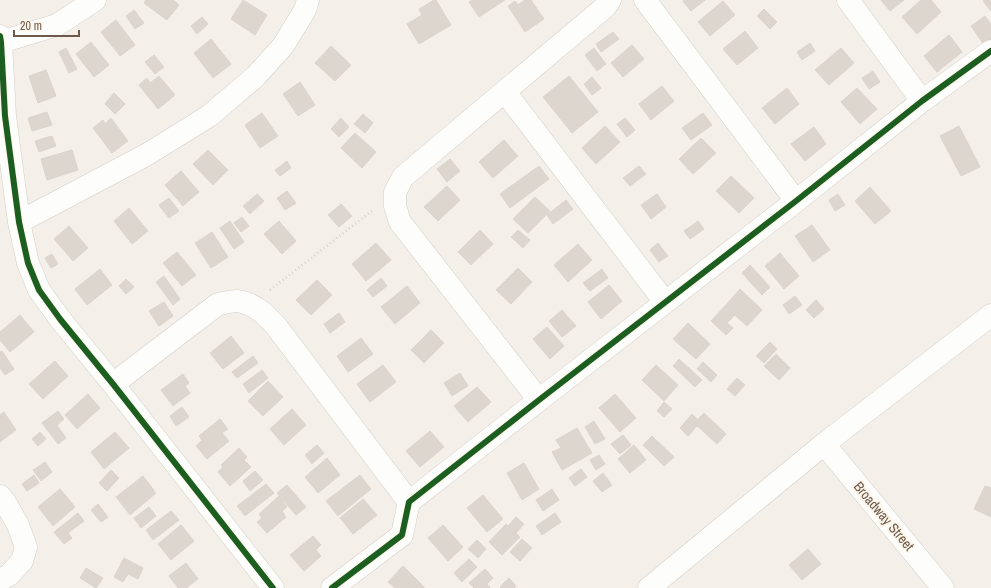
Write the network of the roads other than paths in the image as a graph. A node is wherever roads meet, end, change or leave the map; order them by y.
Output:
1 (95, 0) edge
2 (308, 0) edge
3 (610, 0) edge
4 (645, 0) edge
5 (848, 0) edge
6 (1, 40) edge
7 (991, 51) edge
8 (505, 92) junction
9 (922, 101) junction
10 (796, 201) junction
11 (19, 222) junction
12 (665, 302) junction
13 (991, 315) edge
14 (112, 384) junction
15 (538, 400) junction
16 (824, 444) junction
17 (0, 496) edge
18 (409, 502) junction
19 (0, 580) edge
20 (273, 588) edge
21 (332, 588) edge
22 (649, 588) edge
23 (943, 588) edge

1 - 6 street
2 - 11 street
3 - 8 street
4 - 10 street
5 - 9 street
6 - 11 street
7 - 9 street
8 - 12 street
8 - 15 street
9 - 10 street
10 - 12 street
11 - 14 street
12 - 15 street
13 - 16 street
14 - 18 street
14 - 20 street
15 - 18 street
16 - 22 street
16 - 23 street, Broadway Street
17 - 19 street
18 - 21 street

